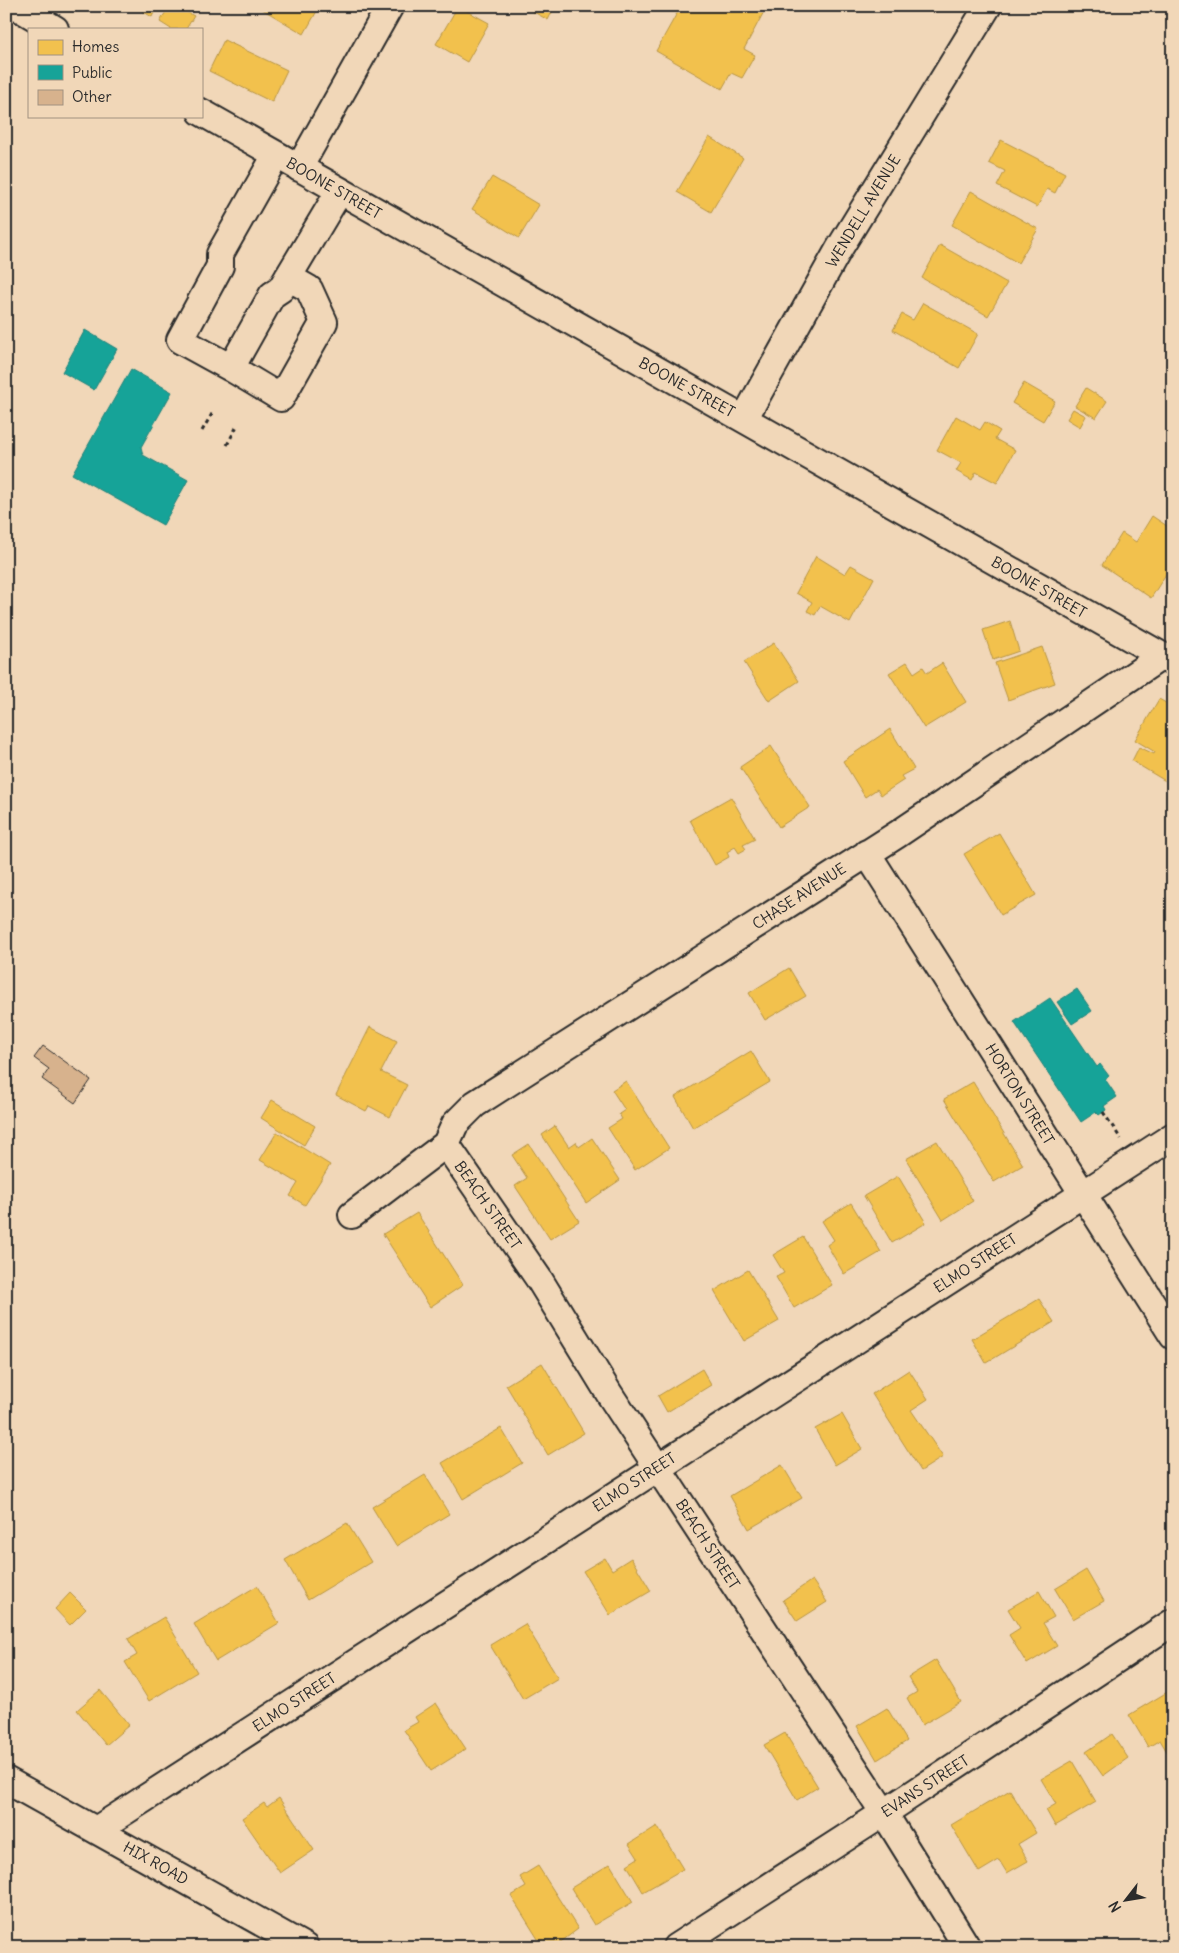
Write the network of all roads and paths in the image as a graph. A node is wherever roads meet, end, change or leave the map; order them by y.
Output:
1 (16, 6) edge
2 (390, 6) edge
3 (988, 6) edge
4 (53, 28) edge
5 (202, 113) edge
6 (276, 155) junction
7 (299, 168) junction
8 (339, 192) junction
9 (288, 277) junction
10 (231, 368) junction
11 (213, 412) dead end
12 (744, 419) junction
13 (237, 426) dead end
14 (202, 431) dead end
15 (227, 445) dead end
16 (1167, 659) edge
17 (867, 853) junction
18 (1103, 1112) dead end
19 (1173, 1136) edge
20 (1123, 1142) dead end
21 (446, 1144) junction
22 (1084, 1193) junction
23 (352, 1215) dead end
24 (1173, 1336) edge
25 (658, 1467) junction
26 (1173, 1622) edge
27 (6, 1780) edge
28 (884, 1813) junction
29 (96, 1830) junction
30 (305, 1947) edge
31 (676, 1947) edge
32 (967, 1947) edge

1 - 4 street
2 - 7 street
3 - 12 street, WENDELL AVENUE
5 - 6 street, BOONE STREET
6 - 7 street, BOONE STREET
6 - 10 street
7 - 8 street, BOONE STREET
8 - 9 street
8 - 12 street, BOONE STREET
9 - 10 street
9 - 10 street
11 - 14 path
12 - 16 street, BOONE STREET
13 - 15 path
16 - 17 street, CHASE AVENUE
17 - 21 street, CHASE AVENUE
17 - 22 street, HORTON STREET
18 - 20 path
19 - 22 street, ELMO STREET
21 - 23 street
21 - 25 street, BEACH STREET
22 - 24 street, HORTON STREET
22 - 25 street, ELMO STREET
25 - 28 street, BEACH STREET
25 - 29 street, ELMO STREET
26 - 28 street, EVANS STREET
27 - 29 street, HIX ROAD
28 - 31 street, EVANS STREET
28 - 32 street, BEACH STREET
29 - 30 street, HIX ROAD

